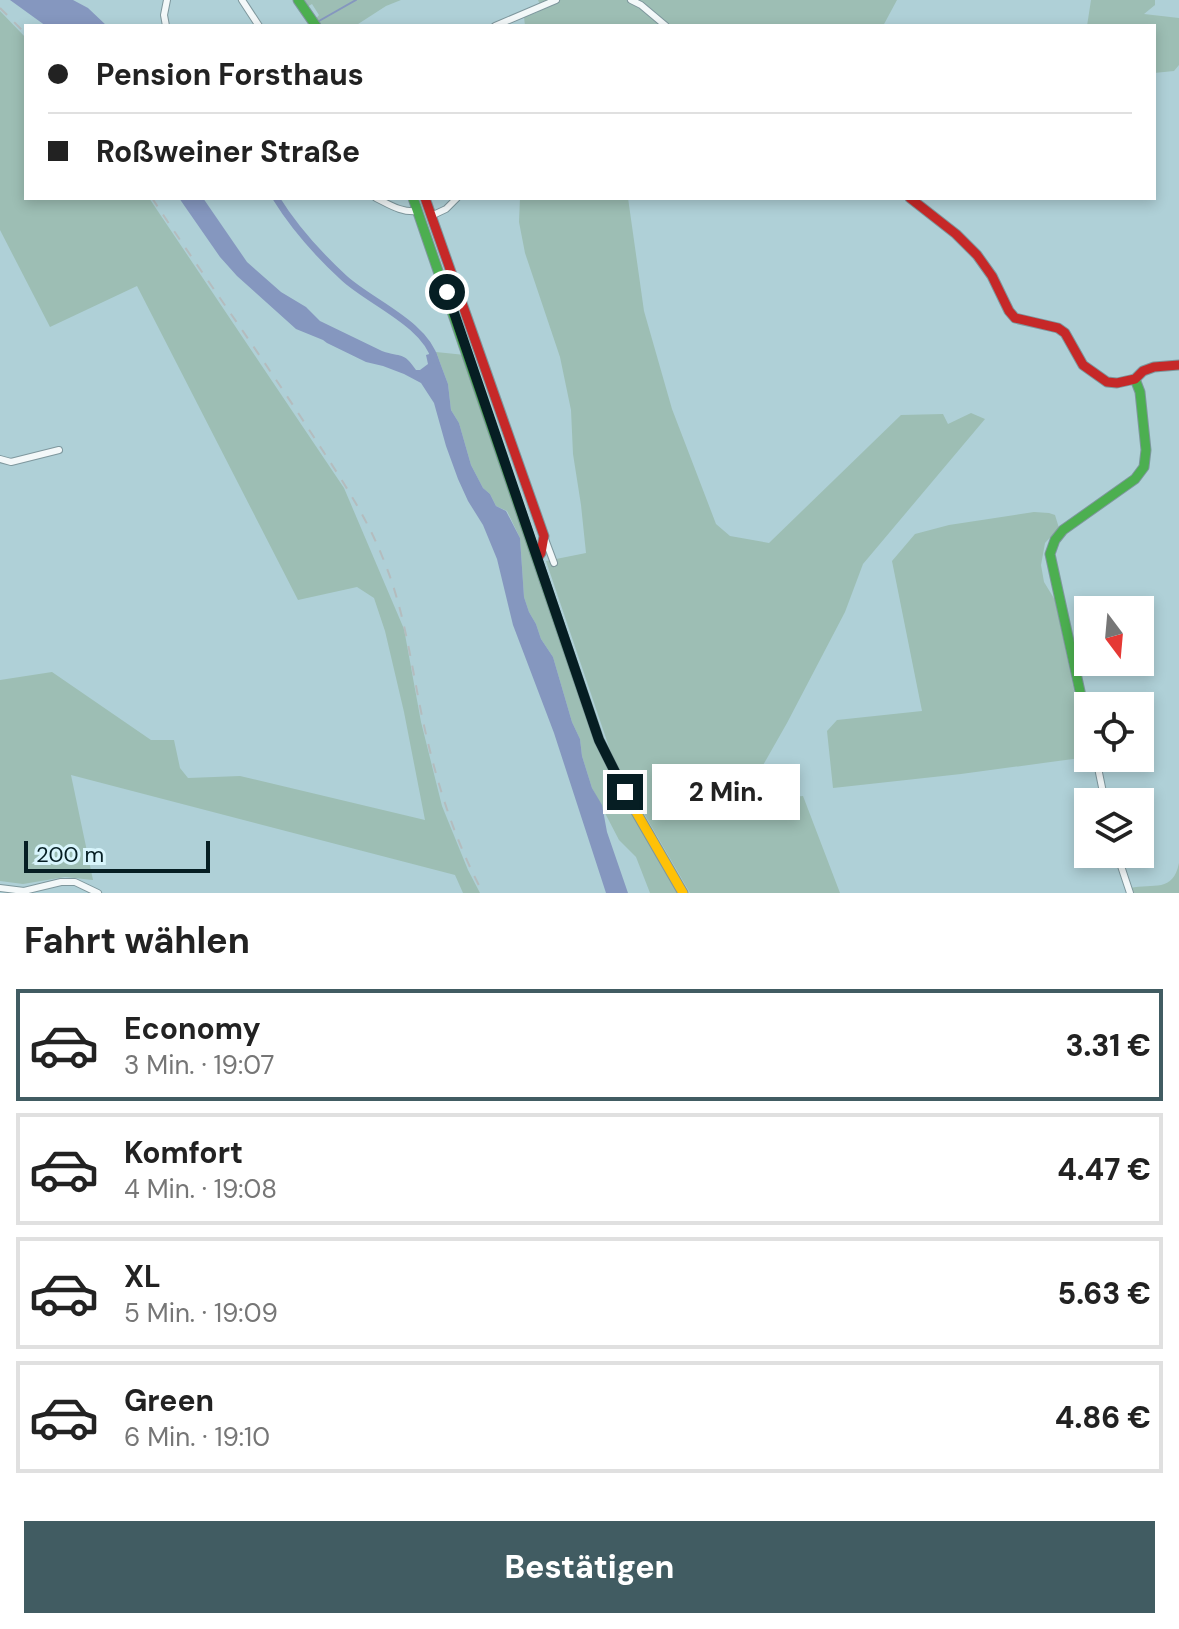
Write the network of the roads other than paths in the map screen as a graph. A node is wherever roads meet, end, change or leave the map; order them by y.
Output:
1 (167, 0) edge
2 (242, 0) edge
3 (298, 0) edge
4 (556, 0) edge
5 (631, 0) edge
6 (166, 24) edge
7 (258, 24) edge
8 (315, 24) edge
9 (500, 24) edge
10 (664, 24) edge
11 (380, 200) edge
12 (414, 200) edge
13 (426, 200) edge
14 (455, 200) edge
15 (913, 200) edge
16 (420, 215) junction
17 (433, 215) junction
18 (450, 265) junction
19 (438, 269) junction
20 (472, 328) junction
21 (460, 332) junction
22 (1179, 365) edge
23 (1135, 379) junction
24 (59, 450) dead end
25 (0, 459) edge
26 (544, 536) junction
27 (538, 557) junction
28 (554, 563) dead end
29 (1080, 692) edge
30 (1122, 868) edge
31 (0, 888) edge
32 (98, 893) edge
33 (683, 893) edge
34 (1130, 893) edge

1 - 6 street
2 - 7 street
3 - 8 street
4 - 9 street
5 - 10 street
11 - 16 street
12 - 16 street
13 - 17 street
14 - 17 street
15 - 23 street
16 - 17 street
16 - 19 street
17 - 18 street
18 - 19 street
18 - 20 street
19 - 21 street
20 - 21 street
20 - 26 street
21 - 27 street
22 - 23 street
23 - 29 street
24 - 25 street
26 - 27 street
26 - 28 street
27 - 33 street
30 - 34 street
31 - 32 street

